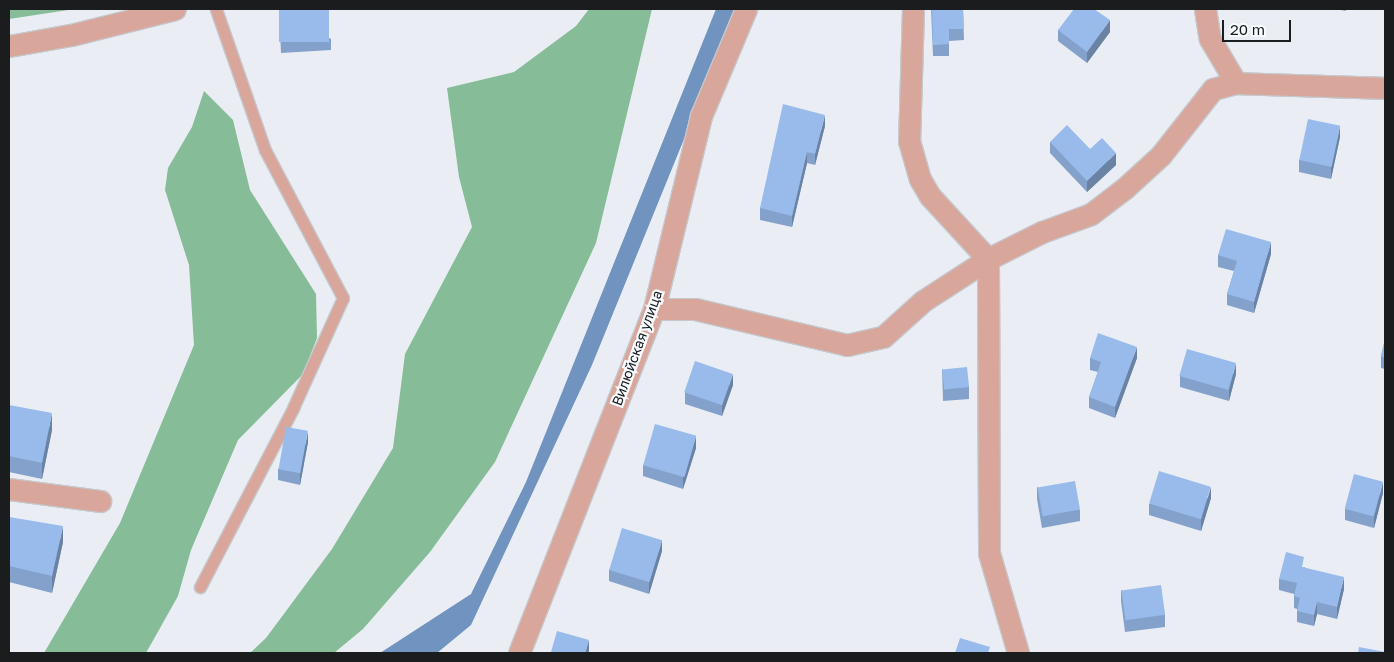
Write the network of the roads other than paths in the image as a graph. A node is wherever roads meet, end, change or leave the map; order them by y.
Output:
1 (175, 9) edge
2 (216, 9) edge
3 (746, 9) edge
4 (913, 9) edge
5 (1205, 9) edge
6 (9, 46) edge
7 (1236, 83) junction
8 (1385, 88) edge
9 (988, 260) junction
10 (654, 310) junction
11 (9, 489) edge
12 (100, 501) dead end
13 (200, 587) dead end
14 (519, 653) edge
15 (1018, 653) edge

1 - 6 street
2 - 13 lane
3 - 10 street, Вилюйская улица
4 - 9 street
5 - 7 street
7 - 8 street
7 - 9 street
9 - 10 street
9 - 15 street
10 - 14 street, Вилюйская улица
11 - 12 street

